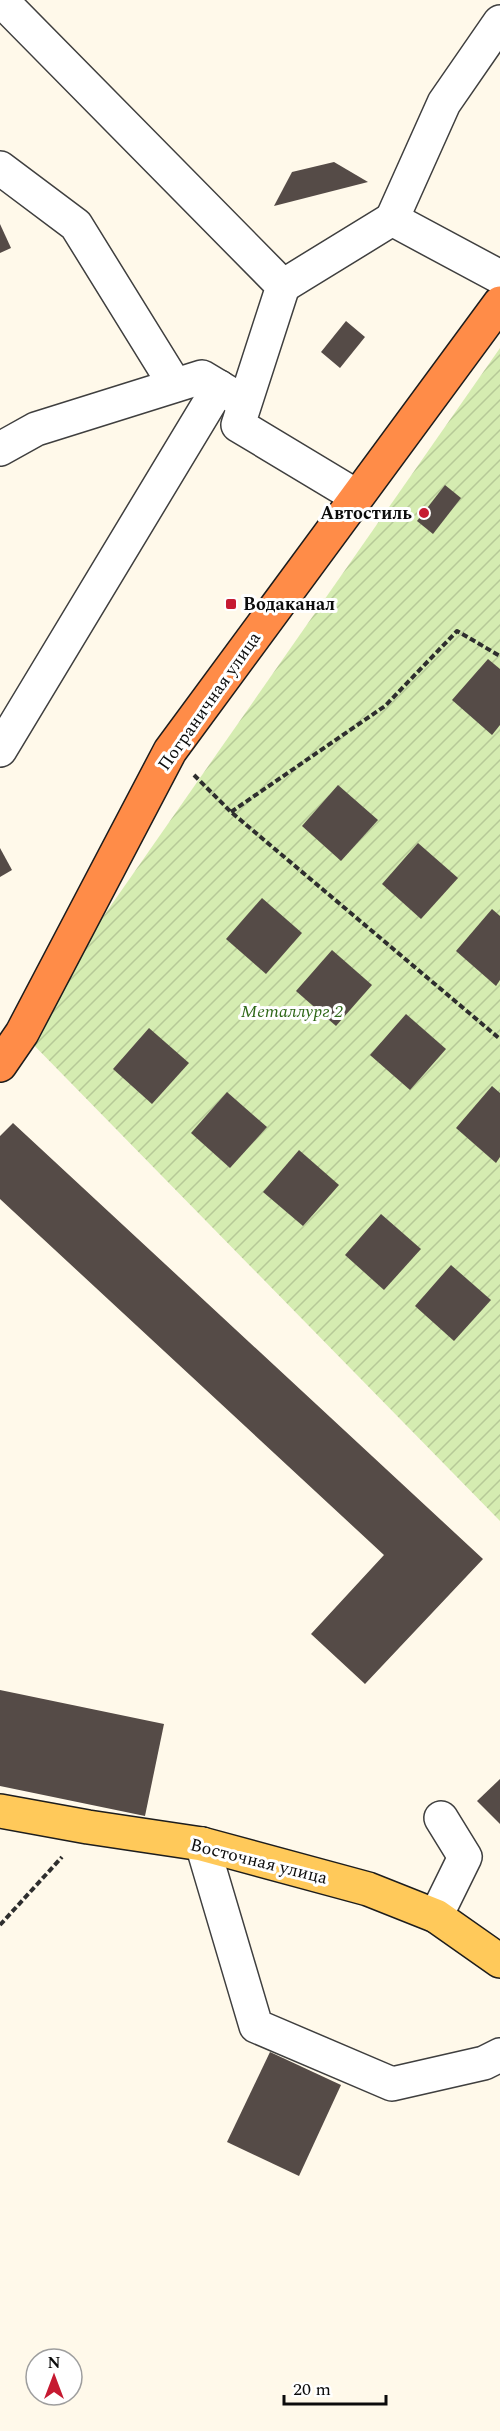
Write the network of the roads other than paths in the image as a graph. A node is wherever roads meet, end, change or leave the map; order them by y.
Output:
1 (1, 0) edge
2 (500, 21) edge
3 (0, 168) edge
4 (392, 219) junction
5 (500, 277) edge
6 (283, 286) junction
7 (500, 303) edge
8 (175, 385) junction
9 (232, 395) junction
10 (0, 449) edge
11 (362, 488) junction
12 (0, 750) edge
13 (0, 1065) edge
14 (0, 1810) edge
15 (441, 1818) dead end
16 (202, 1844) junction
17 (436, 1916) junction
18 (500, 1960) edge
19 (495, 2066) edge

1 - 6 lane
2 - 4 lane
3 - 8 lane
4 - 5 lane
4 - 6 lane
6 - 9 lane
7 - 11 highway, Пограничная улица
8 - 9 lane
8 - 10 lane
9 - 11 lane
9 - 12 lane
11 - 13 highway, Пограничная улица
14 - 16 main road, Восточная улица
15 - 17 lane
16 - 17 main road, Восточная улица
16 - 19 lane
17 - 18 main road, Восточная улица

